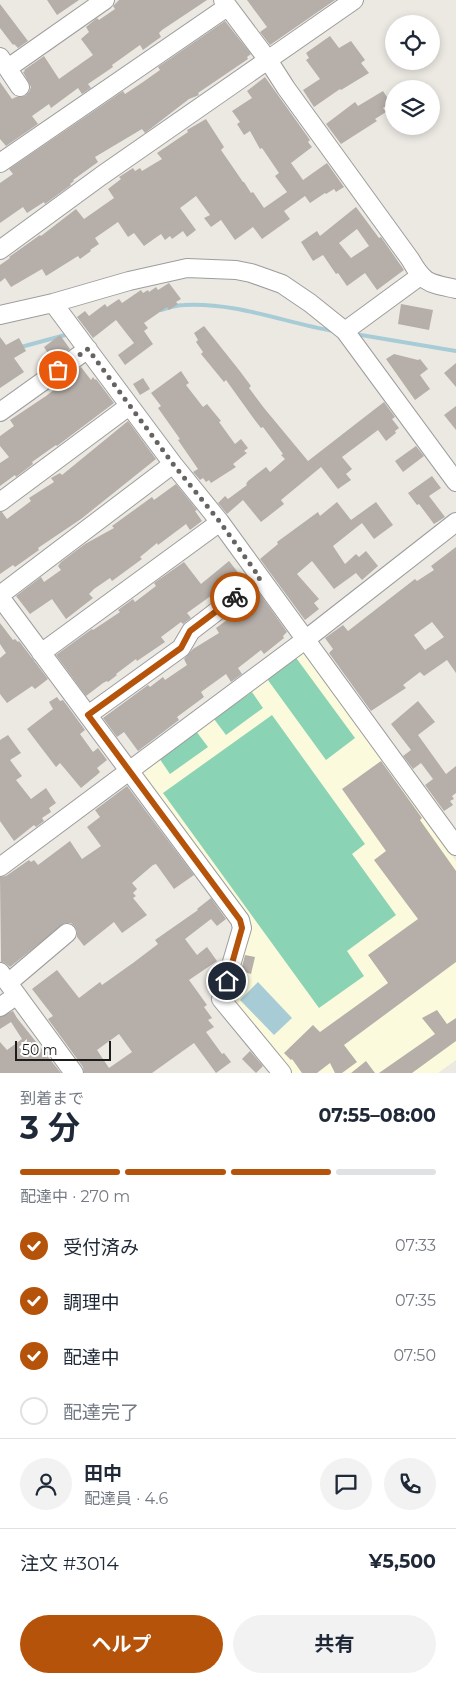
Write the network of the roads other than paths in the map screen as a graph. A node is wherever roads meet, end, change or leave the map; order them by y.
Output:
1 (105, 0) edge
2 (354, 0) edge
3 (225, 3) edge
4 (268, 60) junction
5 (4, 63) edge
6 (20, 87) dead end
7 (0, 163) edge
8 (0, 250) edge
9 (420, 276) junction
10 (456, 289) edge
11 (53, 303) junction
12 (0, 315) edge
13 (350, 338) junction
14 (88, 349) junction
15 (129, 406) junction
16 (0, 412) edge
17 (173, 464) junction
18 (456, 482) edge
19 (0, 502) edge
20 (220, 522) junction
21 (456, 522) edge
22 (260, 578) junction
23 (0, 596) edge
24 (305, 640) junction
25 (41, 654) junction
26 (88, 715) junction
27 (129, 771) junction
28 (456, 846) edge
29 (0, 867) edge
30 (67, 933) dead end
31 (8, 983) edge
32 (0, 1007) edge
33 (74, 1073) edge
34 (282, 1073) edge

1 - 5 street
2 - 4 street
3 - 4 street
3 - 7 street
4 - 8 street
4 - 9 street
5 - 6 street
9 - 10 street
9 - 13 street
11 - 12 street
11 - 13 street
11 - 14 street
13 - 18 street
14 - 15 street
14 - 16 street
15 - 17 street
15 - 19 street
17 - 20 street
17 - 23 street
20 - 22 street
20 - 25 street
21 - 24 street
22 - 24 street
22 - 26 street
23 - 25 street
24 - 27 street
24 - 28 street
25 - 26 street
26 - 27 street
27 - 29 street
27 - 34 street
30 - 31 street
31 - 32 street
31 - 33 street

